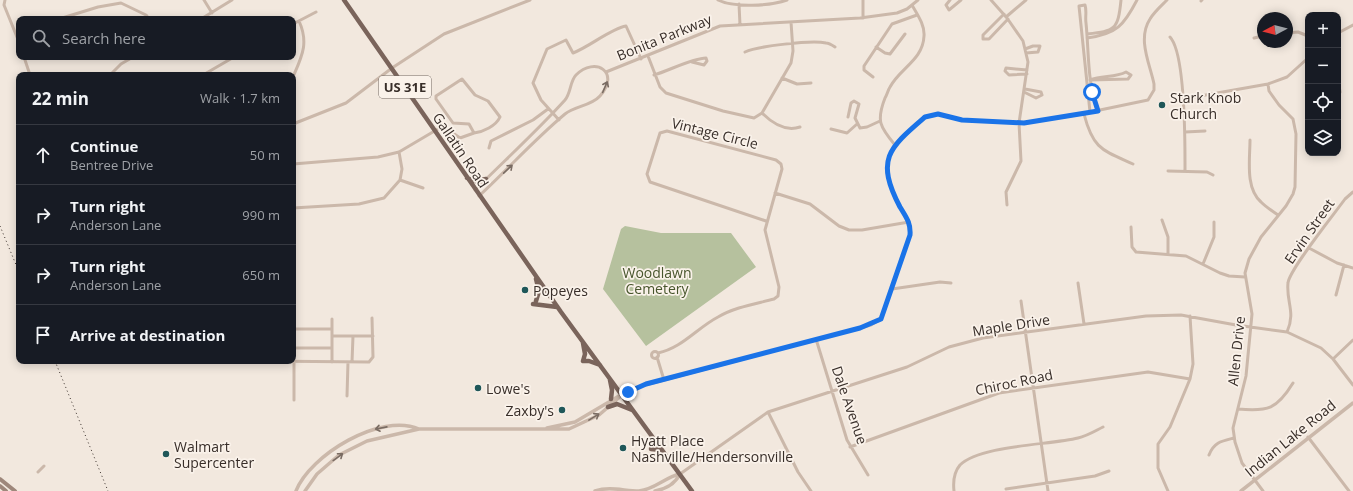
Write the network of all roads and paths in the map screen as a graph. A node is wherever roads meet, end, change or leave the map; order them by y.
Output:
1 (6, 0) edge
2 (204, 0) edge
3 (232, 0) edge
4 (344, 0) edge
5 (530, 0) edge
6 (718, 0) edge
7 (787, 0) edge
8 (863, 0) edge
9 (918, 0) edge
10 (950, 0) edge
11 (961, 0) edge
12 (991, 0) edge
13 (1026, 0) edge
14 (1122, 0) edge
15 (1138, 0) edge
16 (1167, 0) edge
17 (739, 4) junction
18 (912, 4) junction
19 (316, 12) dead end
20 (212, 13) junction
21 (917, 15) junction
22 (69, 16) edge
23 (147, 16) edge
24 (206, 16) edge
25 (1006, 16) junction
26 (863, 18) junction
27 (299, 20) junction
28 (296, 22) edge
29 (791, 22) junction
30 (740, 25) junction
31 (1353, 25) edge
32 (16, 30) edge
33 (1341, 31) edge
34 (1293, 32) edge
35 (905, 34) dead end
36 (1305, 35) edge
37 (1087, 36) junction
38 (1170, 37) dead end
39 (1257, 37) edge
40 (1254, 38) dead end
41 (793, 44) junction
42 (835, 46) dead end
43 (876, 47) junction
44 (745, 52) dead end
45 (648, 56) junction
46 (641, 59) junction
47 (25, 60) edge
48 (128, 60) edge
49 (229, 60) edge
50 (1305, 61) edge
51 (692, 62) dead end
52 (392, 68) junction
53 (1027, 70) junction
54 (29, 72) edge
55 (113, 72) edge
56 (208, 72) edge
57 (295, 72) edge
58 (606, 72) junction
59 (1027, 74) junction
60 (654, 75) junction
61 (873, 76) dead end
62 (782, 78) junction
63 (1090, 80) junction
64 (811, 83) dead end
65 (1268, 84) junction
66 (1024, 91) junction
67 (1183, 99) junction
68 (548, 109) junction
69 (1098, 111) junction
70 (1090, 112) junction
71 (552, 113) junction
72 (762, 113) junction
73 (1084, 114) junction
74 (848, 117) dead end
75 (560, 120) junction
76 (880, 121) junction
77 (296, 123) edge
78 (1019, 123) junction
79 (857, 124) junction
80 (800, 127) dead end
81 (831, 129) dead end
82 (434, 130) junction
83 (1205, 131) dead end
84 (1186, 132) junction
85 (474, 133) junction
86 (1250, 140) dead end
87 (895, 145) junction
88 (489, 148) dead end
89 (399, 152) junction
90 (296, 164) edge
91 (1133, 164) dead end
92 (1185, 171) junction
93 (1168, 172) dead end
94 (1212, 175) dead end
95 (467, 178) junction
96 (486, 179) junction
97 (400, 180) junction
98 (423, 188) dead end
99 (475, 190) junction
100 (1353, 192) edge
101 (775, 193) junction
102 (479, 196) junction
103 (1007, 205) dead end
104 (296, 208) edge
105 (1278, 215) junction
106 (1162, 220) dead end
107 (766, 222) junction
108 (909, 222) junction
109 (1214, 222) dead end
110 (1131, 227) dead end
111 (1309, 248) junction
112 (1168, 254) junction
113 (1203, 264) junction
114 (1344, 265) junction
115 (1353, 268) edge
116 (535, 276) junction
117 (1245, 277) junction
118 (951, 283) dead end
119 (1078, 283) dead end
120 (892, 290) junction
121 (1336, 295) dead end
122 (1021, 301) dead end
123 (557, 307) junction
124 (1190, 316) junction
125 (372, 318) dead end
126 (332, 319) dead end
127 (1084, 324) junction
128 (1251, 327) junction
129 (296, 329) edge
130 (332, 329) junction
131 (1026, 332) junction
132 (1287, 332) junction
133 (332, 336) junction
134 (352, 336) junction
135 (373, 336) junction
136 (816, 339) junction
137 (1353, 340) edge
138 (583, 342) junction
139 (296, 348) edge
140 (332, 348) junction
141 (1333, 359) junction
142 (296, 362) edge
143 (332, 362) junction
144 (348, 362) junction
145 (352, 362) junction
146 (294, 364) edge
147 (600, 365) junction
148 (610, 379) junction
149 (1190, 379) junction
150 (664, 380) junction
151 (1293, 384) dead end
152 (1353, 385) edge
153 (1033, 388) junction
154 (832, 391) junction
155 (622, 395) junction
156 (347, 396) dead end
157 (611, 399) junction
158 (294, 400) dead end
159 (1353, 403) edge
160 (608, 407) junction
161 (1238, 409) junction
162 (633, 410) junction
163 (768, 412) junction
164 (1103, 427) dead end
165 (544, 428) junction
166 (419, 430) junction
167 (651, 435) junction
168 (1308, 437) junction
169 (1234, 438) junction
170 (1041, 443) junction
171 (850, 447) junction
172 (661, 450) junction
173 (1209, 454) dead end
174 (44, 466) dead end
175 (1109, 471) dead end
176 (38, 472) dead end
177 (680, 474) junction
178 (868, 475) dead end
179 (0, 479) edge
180 (1255, 481) junction
181 (1047, 483) junction
182 (0, 486) edge
183 (1006, 489) dead end
184 (613, 490) edge
185 (6, 491) edge
186 (15, 491) edge
187 (296, 491) edge
188 (305, 491) edge
189 (595, 491) edge
190 (638, 491) edge
191 (655, 491) edge
192 (692, 491) edge
193 (811, 491) edge
194 (954, 491) edge
195 (1048, 491) edge
196 (1168, 491) edge
197 (1242, 491) edge
198 (1263, 491) edge
199 (1349, 491) edge

1 - 32 street
2 - 20 street
3 - 20 street
4 - 52 main road, Gallatin Road / US 31E
5 - 52 street
6 - 17 street
7 - 17 street
8 - 26 street
9 - 18 street, Bonita Parkway
10 - 11 street
12 - 25 street
13 - 25 street
14 - 37 street
15 - 37 street
16 - 69 street
17 - 30 street
18 - 21 street
18 - 26 street, Bonita Parkway
19 - 27 street
20 - 24 street
21 - 43 street
21 - 76 street
22 - 23 street
25 - 25 street
25 - 53 street
26 - 29 street, Bonita Parkway
27 - 28 street
27 - 57 street
29 - 30 street, Bonita Parkway
29 - 41 street
30 - 45 street, Bonita Parkway
31 - 33 street
34 - 36 street
35 - 43 street
37 - 63 street
37 - 70 street
38 - 67 street
39 - 40 street
41 - 42 street
41 - 44 street
41 - 62 street
43 - 61 street
45 - 46 street, Bonita Parkway
45 - 60 street
46 - 58 street, Bonita Parkway
46 - 68 street
47 - 54 street
48 - 55 street
49 - 56 street
50 - 65 street
51 - 60 street
52 - 77 street
52 - 82 main road, Gallatin Road / US 31E
53 - 59 street
53 - 59 street
58 - 71 street, Bonita Parkway
75 -> 58 street, Bonita Parkway
59 - 66 street
60 - 72 street
62 - 64 street
62 - 72 street
63 - 63 street
63 - 69 street
65 - 67 street
65 - 105 street, Allen Drive
66 - 66 street
66 - 78 street
67 - 84 street
68 - 71 street
68 - 88 street
69 - 70 street
70 - 73 street
71 - 75 street
71 - 96 street, Bonita Parkway
72 - 80 street
73 - 78 street
73 - 91 street
74 - 79 street
102 -> 75 street, Bonita Parkway
76 - 79 street
76 - 87 street
78 - 87 street
78 - 103 street
79 - 81 street
82 - 85 street
82 - 89 street
82 - 95 main road, Gallatin Road / US 31E
83 - 84 street
84 - 92 street
85 - 85 street
86 - 105 street
87 - 108 street
89 - 90 street
89 - 97 street
92 - 93 street
92 - 94 street
95 - 96 main road
95 - 99 main road, Gallatin Road / US 31E
96 - 99 street, Bonita Parkway
97 - 98 street
97 - 104 street
99 - 102 main road, Gallatin Road / US 31E
100 - 111 street, Ervin Street
101 - 107 street, Vintage Circle
101 - 107 street, Vintage Circle
101 - 108 street
102 - 116 main road, Gallatin Road / US 31E
105 - 117 street, Allen Drive
106 - 112 street
107 - 150 street, Vintage Circle
108 - 120 street
109 - 113 street
110 - 112 street
111 - 114 street
111 - 132 street, Ervin Street
112 - 113 street
113 - 117 street
114 - 115 street
114 - 121 street
116 - 123 main road, Gallatin Road / US 31E
116 - 123 main road
117 - 128 street, Allen Drive
118 - 120 street
119 - 127 street
120 - 136 street
122 - 131 street
123 - 138 main road, Gallatin Road / US 31E
124 - 127 street, Maple Drive
124 - 128 street, Maple Drive
124 - 149 street
125 - 135 street
126 - 130 street
127 - 131 street, Maple Drive
128 - 132 street, Maple Drive
128 - 161 street, Allen Drive
129 - 130 street
130 - 133 street
131 - 153 street
131 - 154 street, Maple Drive
132 - 141 street, Maple Drive
133 - 134 street
133 - 140 street
134 - 135 street
134 - 145 street
135 - 145 street
136 - 150 street
136 - 154 street, Dale Avenue
137 - 141 street
138 - 147 main road, US 31E
138 - 147 main road
139 - 140 street
140 - 143 street
141 - 152 street, Maple Drive
142 - 143 street
143 - 144 street
144 - 145 street
144 - 156 street
146 - 158 street
147 - 148 main road, US 31E
148 - 155 main road, US 31E
148 - 157 main road
149 - 153 street, Chiroc Road
149 - 196 street
150 - 155 street
151 - 161 street
153 - 170 street
153 - 171 street, Chiroc Road
154 - 163 street, Maple Drive
154 - 171 street, Dale Avenue
155 - 157 street
155 - 160 street
155 - 162 main road, US 31E
157 - 165 street
159 - 168 street, Indian Lake Road
160 - 162 main road
165 -> 160 street
161 - 169 street, Allen Drive
162 - 167 main road, US 31E
163 - 177 street, Maple Drive
163 - 193 street
164 - 170 street
165 - 166 street
166 -> 187 street
188 -> 166 street
167 - 172 main road, US 31E
167 - 172 main road
168 - 180 street, Indian Lake Road
168 - 199 street
169 - 173 street
169 - 180 street, Allen Drive
170 - 181 street
170 - 194 street
171 - 178 street, Dale Avenue
172 - 177 main road, US 31E
174 - 176 street
175 - 181 street
177 - 190 street
177 - 191 street
177 - 192 main road, US 31E
179 - 186 main road
180 - 197 street, Indian Lake Road
180 - 198 street, Allen Drive
181 - 183 street
181 - 195 street
182 - 185 main road
184 - 189 street
184 - 190 street

